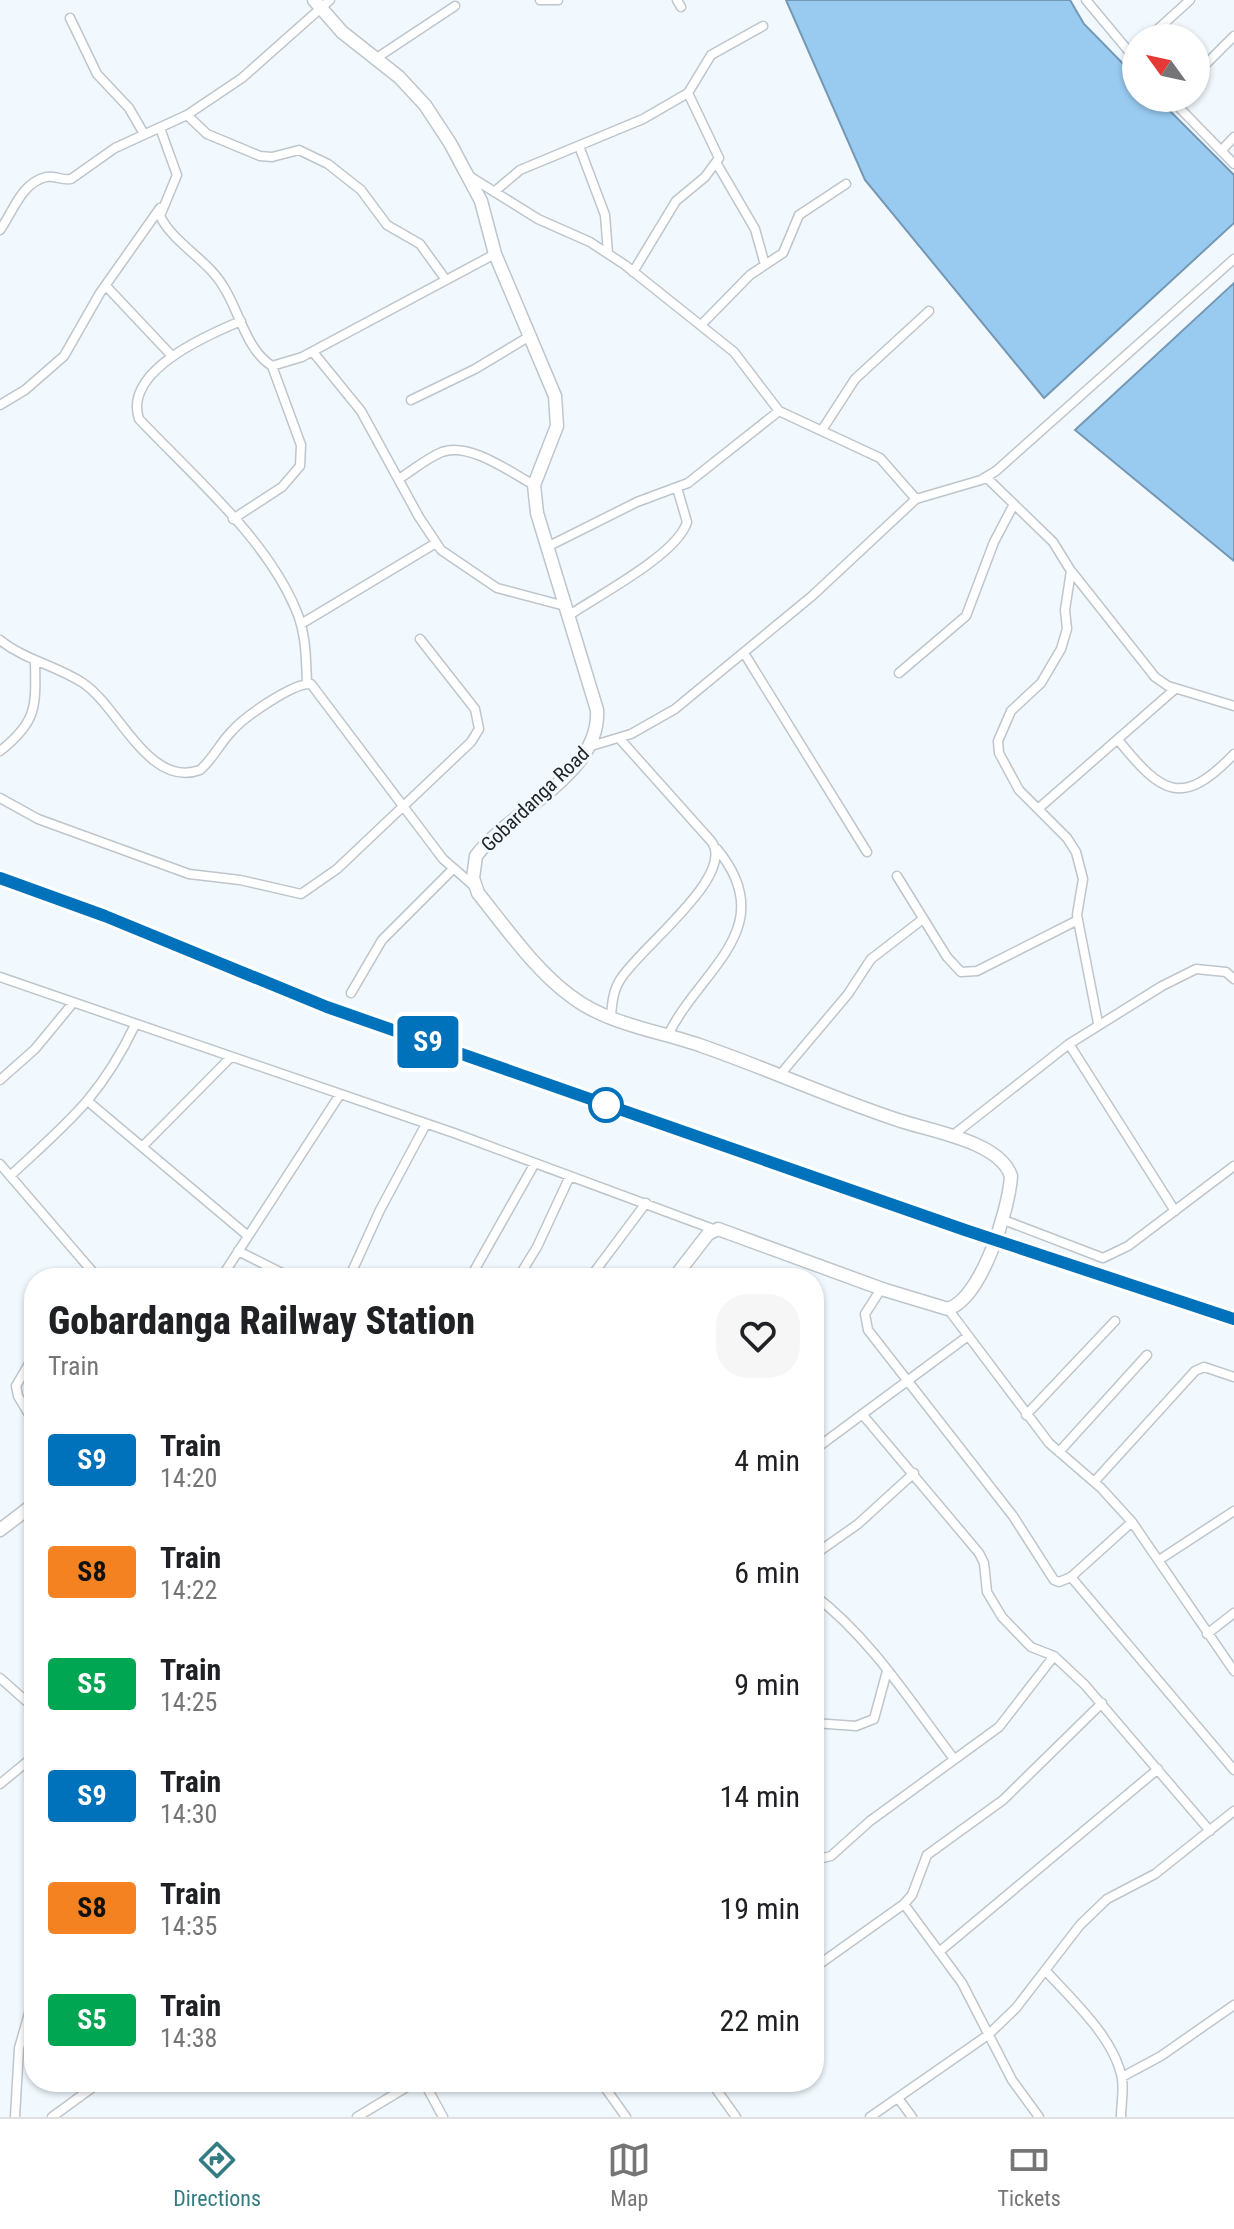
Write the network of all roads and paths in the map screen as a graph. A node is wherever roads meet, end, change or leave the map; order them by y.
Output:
1 (540, 0) edge
2 (558, 0) edge
3 (1190, 0) edge
4 (1087, 1) edge
5 (322, 3) edge
6 (455, 6) dead end
7 (70, 18) dead end
8 (1163, 24) edge
9 (763, 26) dead end
10 (1234, 36) edge
11 (1122, 40) edge
12 (375, 59) junction
13 (1210, 60) edge
14 (688, 93) junction
15 (1184, 112) edge
16 (187, 115) junction
17 (160, 128) junction
18 (144, 134) junction
19 (1234, 137) edge
20 (579, 146) junction
21 (1221, 151) junction
22 (717, 164) junction
23 (1234, 164) edge
24 (469, 176) junction
25 (846, 184) dead end
26 (494, 192) junction
27 (160, 208) junction
28 (0, 230) edge
29 (608, 253) junction
30 (495, 254) junction
31 (1234, 259) edge
32 (765, 265) junction
33 (633, 272) junction
34 (446, 280) junction
35 (106, 286) junction
36 (929, 311) dead end
37 (241, 321) junction
38 (701, 325) junction
39 (530, 336) junction
40 (313, 352) junction
41 (172, 356) junction
42 (272, 366) junction
43 (411, 400) dead end
44 (0, 405) edge
45 (779, 411) junction
46 (822, 430) junction
47 (986, 477) junction
48 (399, 479) junction
49 (534, 485) junction
50 (677, 488) junction
51 (916, 499) junction
52 (1014, 504) junction
53 (233, 519) junction
54 (436, 543) junction
55 (547, 547) junction
56 (1071, 571) junction
57 (566, 611) junction
58 (301, 624) junction
59 (420, 639) dead end
60 (0, 640) edge
61 (744, 653) junction
62 (35, 662) junction
63 (899, 673) dead end
64 (307, 683) junction
65 (1175, 689) junction
66 (1234, 706) edge
67 (619, 738) junction
68 (1119, 741) junction
69 (591, 746) junction
70 (0, 751) edge
71 (1234, 754) edge
72 (0, 798) edge
73 (402, 804) junction
74 (1039, 808) junction
75 (716, 848) junction
76 (867, 852) dead end
77 (453, 869) junction
78 (897, 876) dead end
79 (474, 886) junction
80 (923, 919) junction
81 (1078, 920) junction
82 (0, 977) edge
83 (1234, 978) edge
84 (351, 993) dead end
85 (73, 1003) junction
86 (611, 1016) junction
87 (1098, 1023) junction
88 (135, 1025) junction
89 (668, 1035) junction
90 (1069, 1044) junction
91 (230, 1058) junction
92 (779, 1076) junction
93 (0, 1080) edge
94 (339, 1096) junction
95 (90, 1103) junction
96 (426, 1124) junction
97 (952, 1136) junction
98 (143, 1146) junction
99 (535, 1163) junction
100 (0, 1164) edge
101 (1234, 1166) edge
102 (10, 1176) junction
103 (570, 1176) junction
104 (646, 1203) junction
105 (1175, 1211) junction
106 (1001, 1219) junction
107 (713, 1229) junction
108 (248, 1236) junction
109 (238, 1251) junction
110 (89, 1268) edge
111 (227, 1268) edge
112 (272, 1268) edge
113 (354, 1268) edge
114 (476, 1268) edge
115 (524, 1268) edge
116 (597, 1268) edge
117 (682, 1268) edge
118 (881, 1289) junction
119 (948, 1309) junction
120 (1115, 1321) dead end
121 (968, 1336) junction
122 (1147, 1355) dead end
123 (24, 1372) edge
124 (1234, 1377) edge
125 (909, 1378) junction
126 (24, 1406) edge
127 (862, 1414) junction
128 (1026, 1415) junction
129 (824, 1442) edge
130 (1059, 1452) junction
131 (914, 1473) junction
132 (1094, 1482) junction
133 (1234, 1511) edge
134 (24, 1512) edge
135 (1132, 1522) junction
136 (0, 1530) edge
137 (824, 1548) edge
138 (1159, 1560) junction
139 (1071, 1577) junction
140 (824, 1604) edge
141 (1234, 1613) edge
142 (1207, 1634) junction
143 (1054, 1656) junction
144 (887, 1671) junction
145 (1234, 1671) edge
146 (0, 1678) edge
147 (24, 1699) edge
148 (1102, 1703) junction
149 (824, 1724) edge
150 (954, 1759) junction
151 (24, 1764) edge
152 (1158, 1769) junction
153 (1234, 1770) edge
154 (0, 1784) edge
155 (1234, 1811) edge
156 (1210, 1831) junction
157 (824, 1858) edge
158 (904, 1904) junction
159 (939, 1952) junction
160 (824, 1961) edge
161 (1045, 1970) junction
162 (1234, 2005) edge
163 (24, 2031) edge
164 (988, 2035) junction
165 (1122, 2077) junction
166 (86, 2092) edge
167 (396, 2092) edge
168 (429, 2092) edge
169 (608, 2092) edge
170 (718, 2092) edge
171 (898, 2098) junction
172 (1119, 2116) edge
173 (15, 2117) edge
174 (52, 2117) edge
175 (357, 2117) edge
176 (443, 2117) edge
177 (626, 2117) edge
178 (736, 2117) edge
179 (870, 2117) edge
180 (912, 2117) edge
181 (1039, 2117) edge

1 - 2 street
3 - 8 street
4 - 11 street
5 - 12 main road
5 - 16 street
6 - 12 street
7 - 18 street
9 - 14 street
10 - 13 street
12 - 24 main road
14 - 20 street
14 - 22 street
15 - 21 street
16 - 17 street
16 - 34 street
17 - 18 street
17 - 27 street
18 - 28 street
19 - 21 street
20 - 26 street
20 - 29 street
21 - 23 street
22 - 32 street
22 - 33 street
24 - 26 street
24 - 30 main road
25 - 32 street
26 - 29 street
27 - 35 street
27 - 37 street
29 - 33 street
30 - 34 street
30 - 39 main road
31 - 47 street
32 - 38 street
33 - 38 street
34 - 40 street
35 - 41 street
35 - 44 street
36 - 46 street
37 - 41 street
37 - 42 street
38 - 45 street
39 - 43 street
39 - 49 main road
40 - 42 street
40 - 48 street
41 - 53 street
42 - 53 street
45 - 46 street
45 - 50 street
46 - 51 street
47 - 51 street
47 - 52 street
48 - 49 street
48 - 54 street
49 - 55 main road, Gobardanga Road
50 - 55 street
50 - 57 street
51 - 61 street
52 - 56 street
52 - 63 street
53 - 58 street
54 - 57 street
54 - 58 street
55 - 57 main road, Gobardanga Road
56 - 65 street
56 - 74 street
57 - 69 main road, Gobardanga Road
58 - 64 street
59 - 73 street
60 - 62 street
61 - 67 street
61 - 76 street
62 - 64 street
62 - 70 street
64 - 73 street
65 - 66 street
65 - 68 street
67 - 69 street
67 - 75 street
68 - 71 street
68 - 74 street
69 - 79 main road, Gobardanga Road
72 - 73 street
73 - 77 street
74 - 81 street
75 - 86 street
75 - 89 street
77 - 79 street
77 - 84 street
78 - 80 street
79 - 86 main road
80 - 81 street
80 - 92 street
81 - 87 street
82 - 85 street
83 - 87 street
85 - 88 street
85 - 93 street
86 - 89 main road
87 - 90 street
88 - 91 street
88 - 95 street
89 - 92 main road
90 - 97 street
90 - 105 street
91 - 94 street
91 - 98 street
92 - 97 main road
94 - 96 street
94 - 108 street
95 - 98 street
95 - 102 street
96 - 99 street
96 - 113 street
97 - 106 main road
98 - 108 street
99 - 103 street
99 - 114 street
100 - 102 street
101 - 105 street
102 - 110 street
103 - 104 street
103 - 115 street
104 - 107 street
104 - 116 street
105 - 106 street
106 - 119 main road
107 - 117 main road
107 - 118 main road
108 - 109 street
109 - 111 street
109 - 112 street
118 - 119 main road
118 - 125 street
119 - 121 street
120 - 128 street
121 - 125 street
121 - 128 street
122 - 130 street
123 - 126 street
124 - 132 street
125 - 127 street
125 - 139 street
127 - 129 street
127 - 131 street
128 - 130 street
130 - 132 street
131 - 137 street
131 - 143 street
132 - 135 street
133 - 138 street
134 - 136 main road
135 - 138 street
135 - 139 street
138 - 142 street
139 - 153 street
140 - 144 street
141 - 142 street
142 - 145 street
143 - 148 street
143 - 150 street
144 - 149 street
144 - 150 street
146 - 147 street
148 - 152 street
148 - 158 street
150 - 157 street
151 - 154 street
152 - 156 street
152 - 159 street
155 - 156 street
156 - 161 street
158 - 159 street
158 - 160 street
159 - 164 street
161 - 164 street
161 - 165 street
162 - 165 street
163 - 173 street
164 - 171 street
164 - 181 street
165 - 172 street
166 - 174 street
167 - 175 street
168 - 176 street
169 - 177 street
170 - 178 street
171 - 179 street
171 - 180 street

